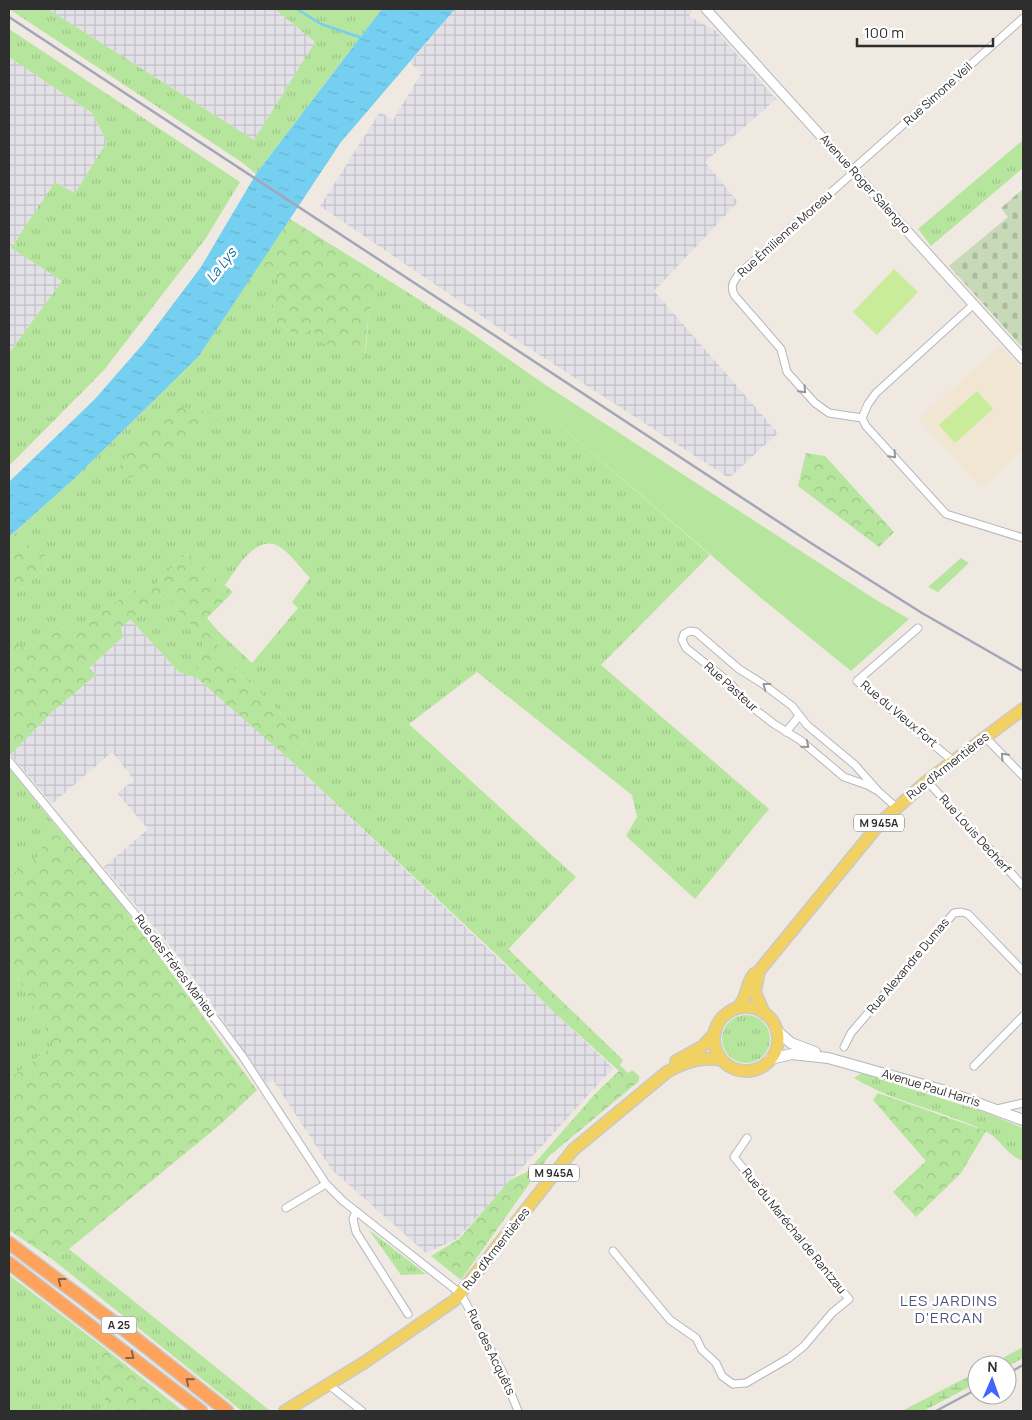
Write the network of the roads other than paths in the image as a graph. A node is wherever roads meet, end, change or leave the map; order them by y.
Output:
1 (706, 9) edge
2 (1023, 18) edge
3 (853, 171) junction
4 (974, 304) junction
5 (1023, 359) edge
6 (862, 418) junction
7 (1023, 538) edge
8 (918, 628) dead end
9 (1023, 709) edge
10 (799, 716) junction
11 (786, 732) junction
12 (985, 736) junction
13 (9, 761) edge
14 (953, 761) junction
15 (1023, 776) edge
16 (927, 781) junction
17 (878, 791) junction
18 (896, 807) junction
19 (1023, 886) edge
20 (762, 966) junction
21 (1023, 971) edge
22 (737, 1008) junction
23 (764, 1013) junction
24 (1023, 1016) edge
25 (776, 1030) junction
26 (715, 1032) junction
27 (844, 1047) dead end
28 (770, 1059) junction
29 (722, 1060) junction
30 (837, 1060) junction
31 (974, 1066) dead end
32 (667, 1072) junction
33 (1023, 1103) edge
34 (997, 1109) junction
35 (1023, 1120) edge
36 (747, 1138) dead end
37 (326, 1184) junction
38 (286, 1208) dead end
39 (356, 1211) junction
40 (9, 1243) edge
41 (613, 1251) dead end
42 (9, 1263) edge
43 (461, 1294) junction
44 (408, 1314) dead end
45 (329, 1385) junction
46 (303, 1402) junction
47 (201, 1411) edge
48 (227, 1411) edge
49 (285, 1411) edge
50 (291, 1411) edge
51 (362, 1411) edge
52 (518, 1411) edge

1 - 3 street, Avenue Roger Salengro
2 - 3 street, Rue Simone Veil
3 - 4 street, Avenue Roger Salengro
3 -> 6 street, Rue Émilienne Moreau
4 - 5 street, Avenue Roger Salengro
4 - 6 street
6 -> 7 street
8 - 14 street, Rue du Vieux Fort
9 - 12 main road, Rue d'Armentières / M 945A
10 - 11 street
10 -> 11 street, Rue Pasteur
10 - 17 street, Rue Pasteur
11 -> 17 street, Rue Pasteur
12 - 14 main road, Rue d'Armentières / M 945A
15 -> 12 street
13 - 37 street, Rue des Frères Mahieu
14 - 16 main road, Rue d'Armentières / M 945A
16 - 18 main road, Rue d'Armentières / M 945A
16 - 19 street, Rue Louis Decherf
17 - 18 street, Rue Pasteur
18 - 20 main road, Rue d'Armentières / M 945A
20 - 22 main road, Rue d'Armentières / M 945A
20 - 23 main road, Rue d'Armentières / M 945A
21 - 27 street, Rue Alexandre Dumas
22 - 23 main road
22 - 26 main road
23 - 25 main road
24 - 31 street
25 - 28 main road
25 - 30 main road, Avenue Paul Harris
26 - 29 main road
26 - 32 main road, Rue d'Armentières / M 945A
28 - 29 main road
28 - 30 main road, Avenue Paul Harris
29 - 32 main road, Rue d'Armentières / M 945A
30 - 34 main road, Avenue Paul Harris
32 - 43 main road, Rue d'Armentières / M 945A
33 - 34 street
34 - 35 main road, Avenue Paul Harris
36 - 41 street, Rue du Maréchal de Rantzau
37 - 38 street
37 - 39 street, Rue des Frères Mahieu
39 - 43 street, Rue des Frères Mahieu
39 - 44 street
48 -> 40 highway, A 25
42 -> 47 highway, A 25
43 - 45 main road, Rue d'Armentières / M 945A
43 - 52 street, Rue des Acquêts
45 - 46 main road, Rue d'Armentières / M 945A
45 - 51 street
46 - 49 main road, Rue d'Armentières / M 945A
46 - 50 main road, Rue d'Armentières / M 945A

